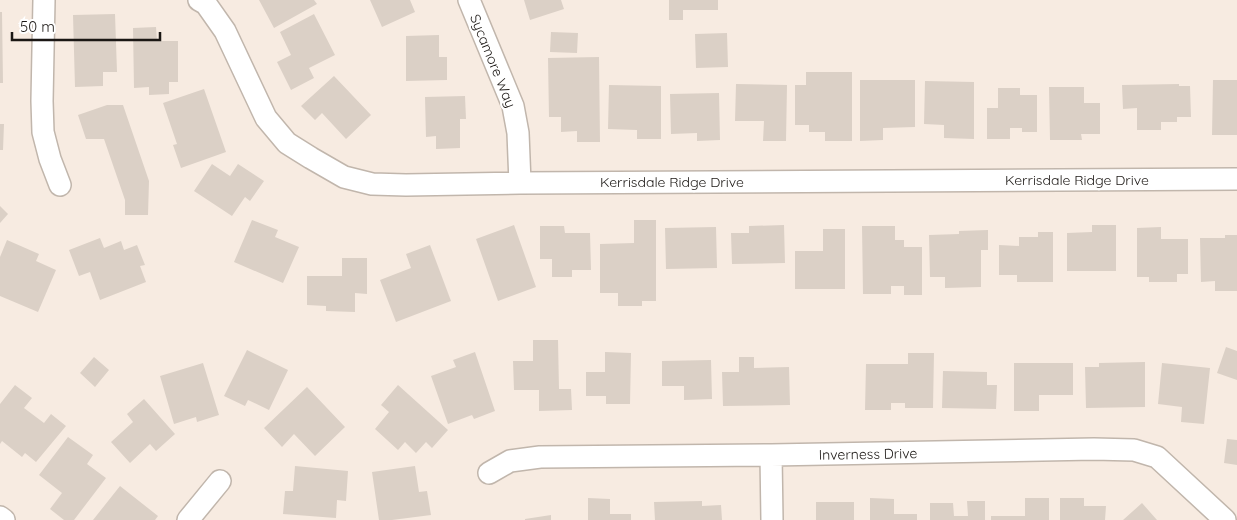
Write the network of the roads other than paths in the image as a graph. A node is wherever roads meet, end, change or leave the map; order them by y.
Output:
1 (44, 0) edge
2 (199, 0) edge
3 (469, 0) edge
4 (1237, 179) edge
5 (520, 183) junction
6 (60, 185) dead end
7 (771, 456) junction
8 (489, 473) dead end
9 (220, 481) dead end
10 (0, 517) edge
11 (4, 520) edge
12 (188, 520) edge
13 (772, 520) edge
14 (1225, 520) edge

1 - 6 street
2 - 5 street, Kerrisdale Ridge Drive
3 - 5 street, Sycamore Way
4 - 5 street, Kerrisdale Ridge Drive
7 - 8 street, Inverness Drive
7 - 13 street
7 - 14 street, Inverness Drive
9 - 12 street
10 - 11 street

